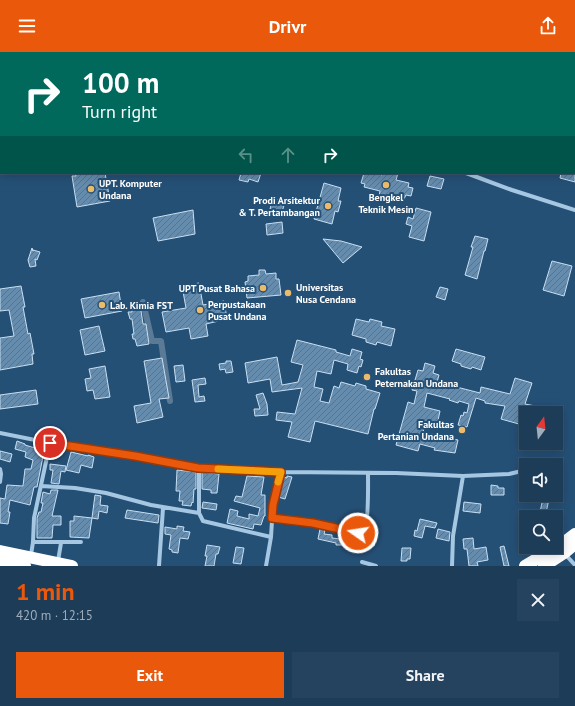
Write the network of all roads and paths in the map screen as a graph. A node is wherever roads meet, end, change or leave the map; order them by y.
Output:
1 (469, 174) edge
2 (575, 210) edge
3 (0, 433) edge
4 (50, 443) junction
5 (198, 468) junction
6 (0, 469) edge
7 (281, 472) junction
8 (519, 472) edge
9 (368, 473) junction
10 (463, 476) junction
11 (0, 482) edge
12 (41, 486) junction
13 (164, 508) junction
14 (199, 512) junction
15 (272, 518) junction
16 (575, 534) edge
17 (271, 537) junction
18 (33, 542) junction
19 (81, 542) dead end
20 (60, 543) junction
21 (575, 544) edge
22 (0, 551) edge
23 (564, 553) junction
24 (0, 561) edge
25 (28, 562) edge
26 (362, 562) dead end
27 (58, 563) junction
28 (72, 566) edge
29 (159, 566) edge
30 (266, 566) edge
31 (376, 566) edge
32 (452, 566) edge
33 (526, 566) edge
34 (544, 566) edge
35 (575, 566) edge

1 - 2 street
3 - 4 street
4 - 5 street
4 - 12 street
5 - 7 street
5 - 14 street
6 - 11 street
7 - 9 street
7 - 15 street
8 - 10 street
9 - 10 street
9 - 15 street
10 - 32 street
12 - 13 street
12 - 18 street
13 - 14 street
13 - 29 street
14 - 17 street
15 - 17 street
16 - 33 highway
17 - 30 street
18 - 20 street
18 - 25 street
19 - 20 street
20 - 27 street
21 - 23 highway
22 - 25 highway
23 - 34 highway
23 - 35 street
24 - 25 highway
25 - 27 highway
26 - 31 street
27 - 28 highway

